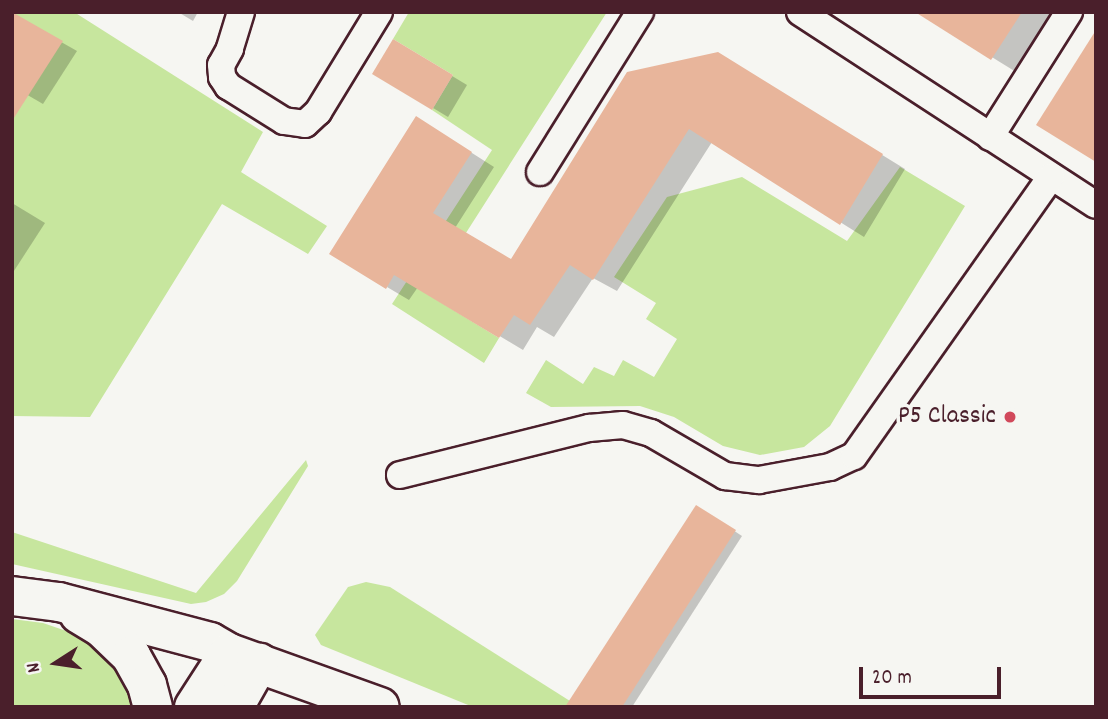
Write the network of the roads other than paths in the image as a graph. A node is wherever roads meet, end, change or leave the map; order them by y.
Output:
1 (241, 12) edge
2 (379, 12) edge
3 (640, 12) edge
4 (800, 12) edge
5 (1069, 12) edge
6 (990, 137) junction
7 (540, 172) dead end
8 (1051, 177) junction
9 (1096, 205) edge
10 (400, 475) dead end
11 (12, 596) edge
12 (59, 602) junction
13 (244, 658) junction
14 (153, 707) edge
15 (194, 707) edge
16 (234, 707) edge
17 (380, 707) edge

1 - 2 lane
3 - 7 lane
4 - 6 lane
5 - 6 lane
6 - 8 lane
8 - 9 lane
8 - 10 lane
11 - 12 street
12 - 13 street
12 - 14 street
13 - 15 street
13 - 16 street
13 - 17 street

